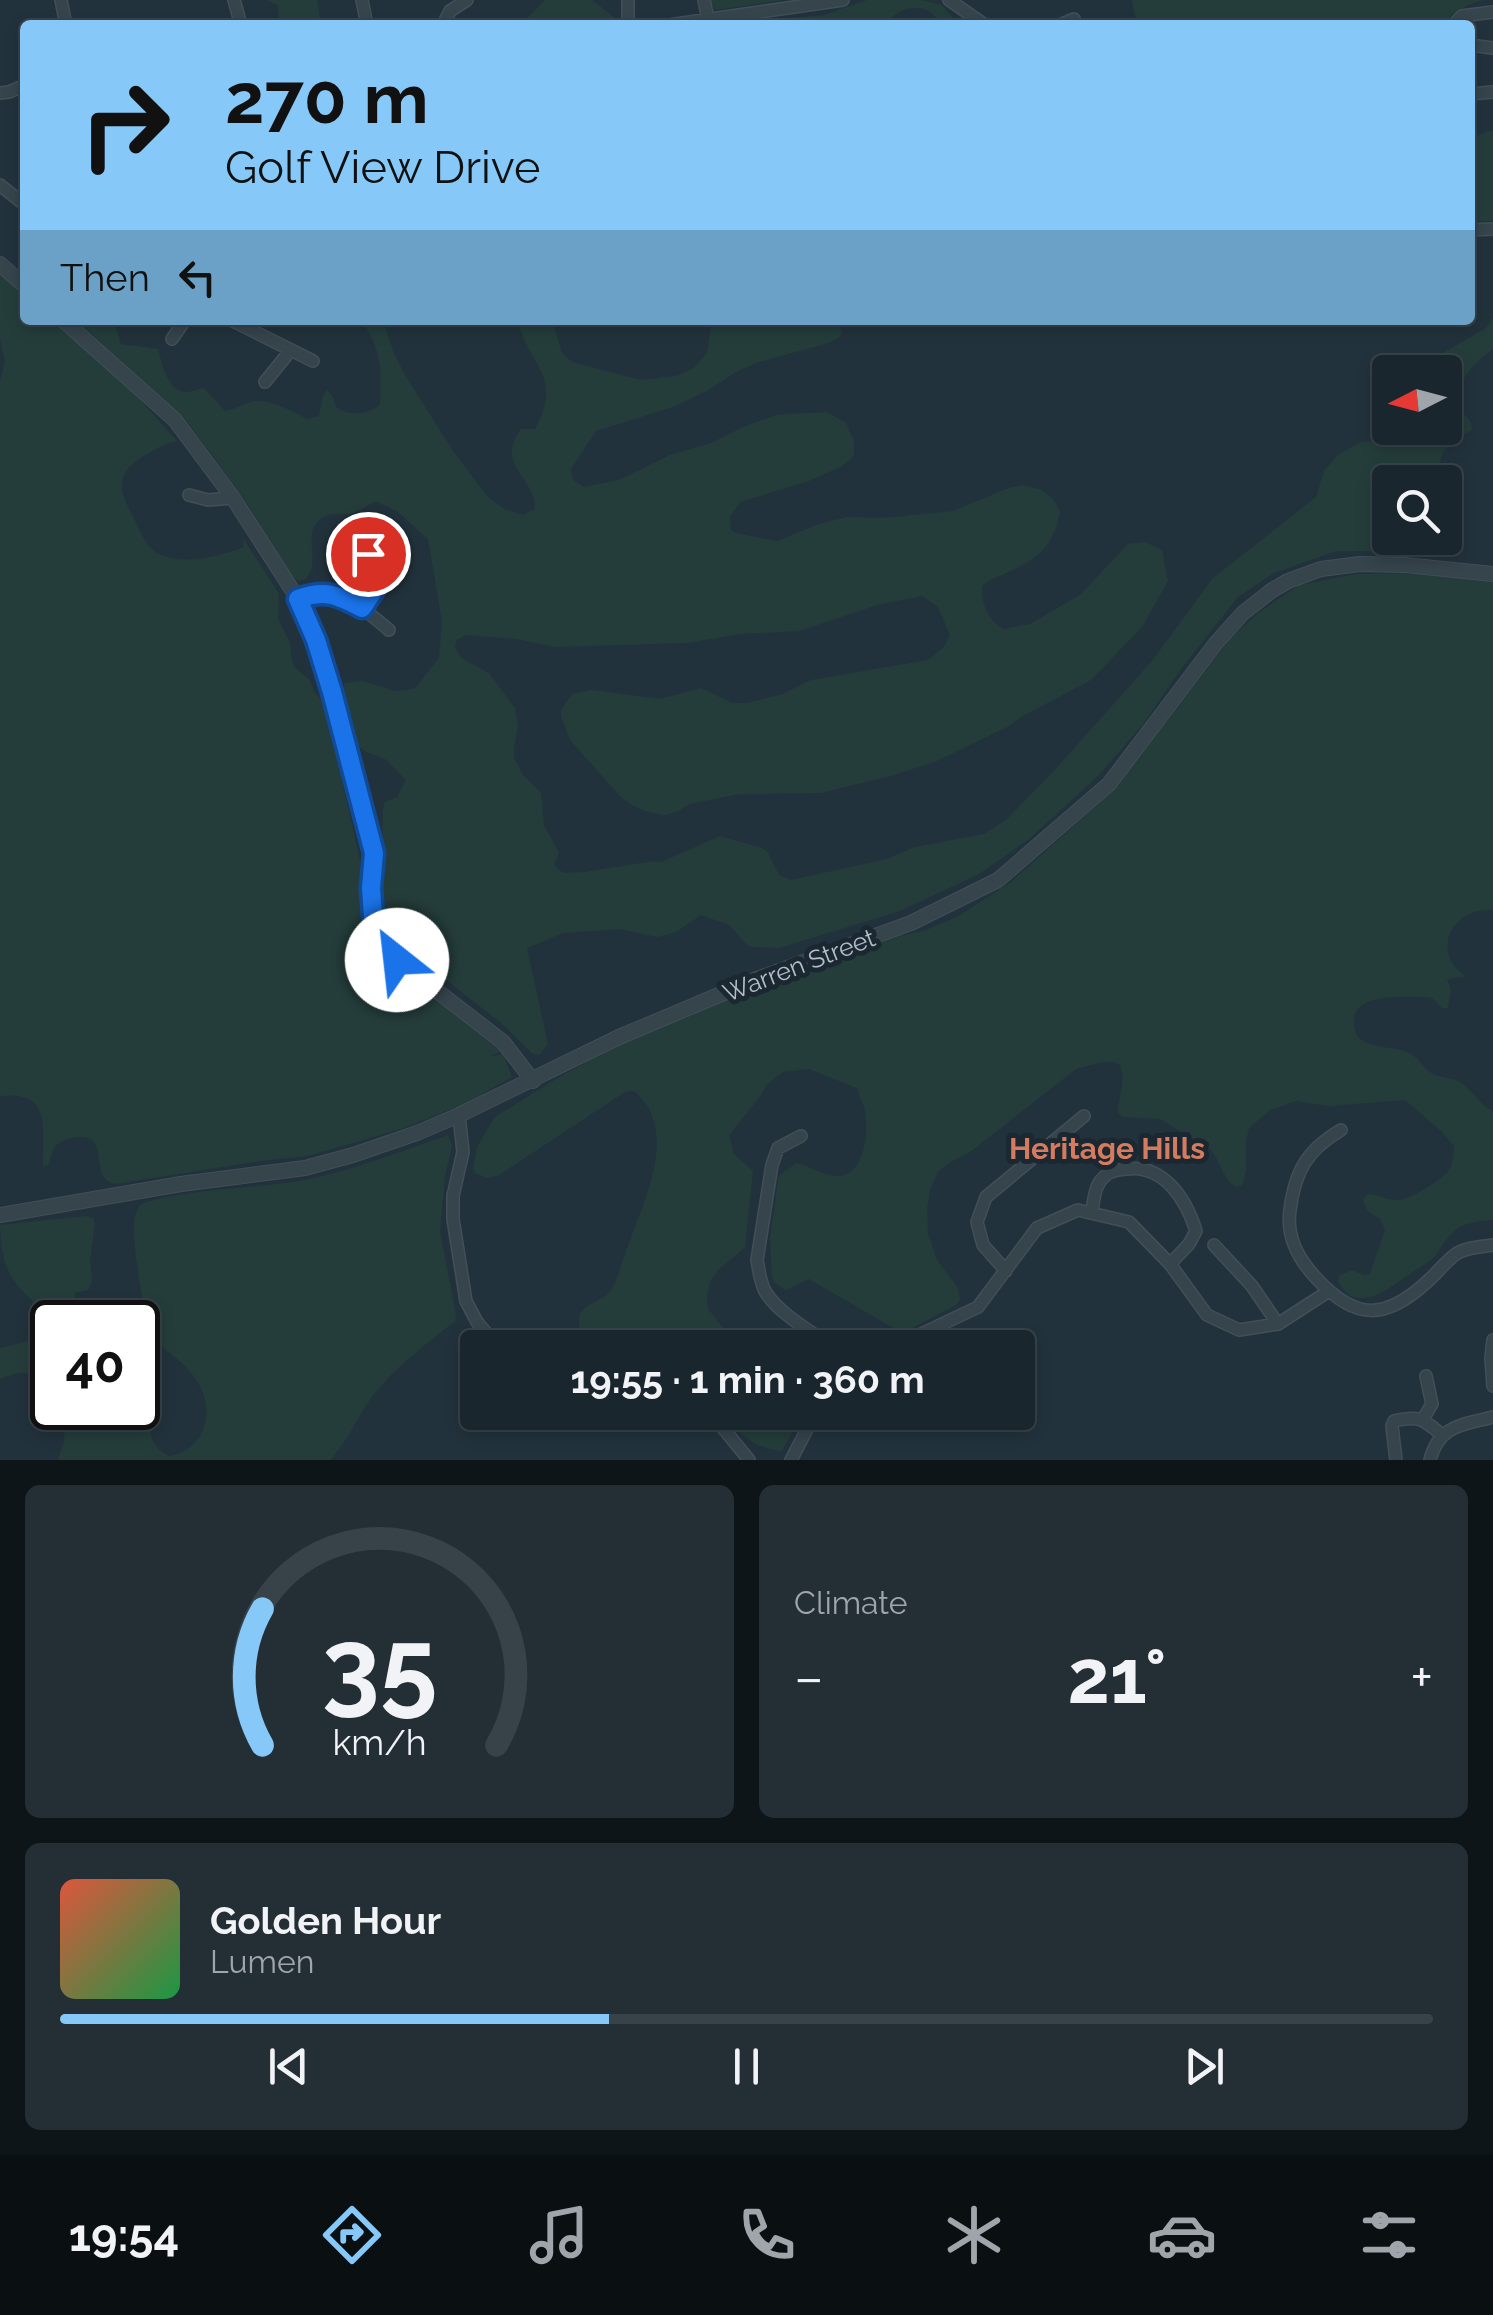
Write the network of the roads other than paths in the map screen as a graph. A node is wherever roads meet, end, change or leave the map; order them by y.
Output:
1 (467, 0) edge
2 (704, 0) edge
3 (842, 0) edge
4 (949, 0) edge
5 (447, 6) edge
6 (1493, 12) edge
7 (708, 19) junction
8 (702, 20) edge
9 (747, 20) edge
10 (977, 20) edge
11 (1458, 20) edge
12 (0, 185) edge
13 (20, 201) edge
14 (0, 264) edge
15 (20, 281) edge
16 (69, 325) edge
17 (181, 325) edge
18 (241, 325) edge
19 (172, 339) dead end
20 (290, 351) junction
21 (313, 361) dead end
22 (265, 382) dead end
23 (189, 495) dead end
24 (233, 498) junction
25 (368, 554) dead end
26 (1493, 574) edge
27 (298, 599) junction
28 (362, 608) junction
29 (389, 630) dead end
30 (533, 1081) junction
31 (459, 1116) junction
32 (1084, 1116) dead end
33 (1341, 1130) dead end
34 (801, 1136) dead end
35 (1092, 1213) junction
36 (0, 1215) edge
37 (1214, 1244) dead end
38 (1493, 1245) edge
39 (1170, 1264) junction
40 (1006, 1271) junction
41 (1329, 1292) junction
42 (1278, 1324) junction
43 (483, 1330) edge
44 (808, 1330) edge
45 (930, 1330) edge
46 (1493, 1340) edge
47 (1426, 1376) dead end
48 (1493, 1386) edge
49 (1493, 1417) edge
50 (1423, 1419) junction
51 (725, 1430) edge
52 (807, 1430) edge
53 (1442, 1435) junction
54 (749, 1460) edge
55 (791, 1460) edge
56 (1396, 1460) edge
57 (1430, 1460) edge

1 - 5 street
2 - 7 street
3 - 9 street
4 - 10 street
6 - 11 street
7 - 8 street
7 - 9 street
12 - 13 street
14 - 15 street
16 - 24 street
17 - 19 street
18 - 20 street
20 - 21 street
20 - 22 street
23 - 24 street
24 - 27 street
25 - 28 street
26 - 30 street, Warren Street
27 - 28 street
27 - 30 street
28 - 29 street
30 - 31 street, Warren Street
31 - 36 street, Warren Street
31 - 43 street
32 - 40 street
33 - 41 street
34 - 44 street
35 - 39 street
35 - 39 street
35 - 40 street
37 - 42 street
38 - 41 street
39 - 42 street
40 - 45 street
41 - 42 street
46 - 48 street
47 - 50 street
49 - 53 street
50 - 53 street
50 - 56 street
51 - 54 street
52 - 55 street
53 - 57 street

